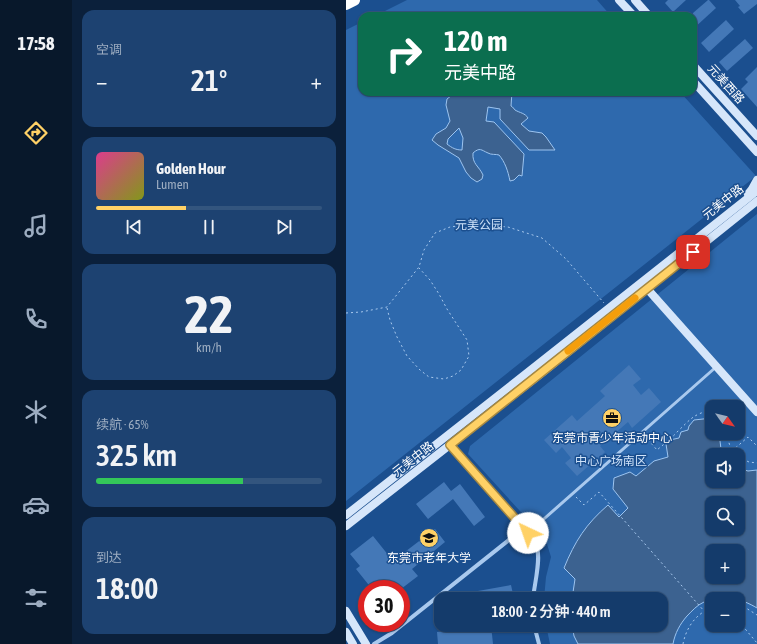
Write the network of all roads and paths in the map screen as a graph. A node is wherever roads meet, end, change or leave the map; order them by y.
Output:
1 (354, 0) edge
2 (619, 0) edge
3 (635, 0) edge
4 (346, 4) edge
5 (630, 12) edge
6 (646, 12) edge
7 (697, 69) edge
8 (697, 85) edge
9 (757, 136) edge
10 (755, 150) edge
11 (757, 158) edge
12 (757, 180) edge
13 (757, 191) edge
14 (757, 200) edge
15 (757, 204) edge
16 (745, 205) junction
17 (418, 267) junction
18 (644, 285) junction
19 (387, 307) junction
20 (608, 308) junction
21 (346, 313) edge
22 (716, 367) junction
23 (705, 412) edge
24 (757, 412) edge
25 (642, 433) junction
26 (450, 445) junction
27 (757, 446) edge
28 (735, 448) edge
29 (745, 460) edge
30 (757, 463) edge
31 (573, 493) junction
32 (346, 515) edge
33 (347, 526) edge
34 (524, 528) junction
35 (528, 533) junction
36 (534, 592) edge
37 (745, 608) edge
38 (346, 611) edge
39 (705, 611) joint
40 (757, 615) edge
41 (745, 629) edge
42 (346, 632) edge
43 (536, 632) edge
44 (757, 643) edge
45 (353, 644) edge
46 (366, 644) edge
47 (374, 644) edge
48 (539, 644) edge
49 (683, 644) edge

1 - 4 highway
2 - 5 street
3 - 6 street
7 - 9 street, 元美西路
8 - 10 street, 元美西路
10 - 11 street
12 - 16 street
13 - 16 street, 元美中路
14 - 16 street, 元美中路
15 - 16 street
16 - 18 street, 元美中路
17 - 19 path
17 - 19 path
17 - 20 path
18 - 20 street, 元美中路
18 - 22 street
18 - 26 street, 元美中路
19 - 21 path
20 - 32 street, 元美中路
22 - 24 street
22 - 25 lane
23 - 25 path
25 - 31 lane
26 - 33 street, 元美中路
26 - 34 street
27 - 28 path
29 - 30 path
31 - 35 lane
31 - 39 path
34 - 35 street
34 - 47 street
35 - 36 street
37 - 40 path
38 - 46 street
39 - 49 path
41 - 44 path
42 - 45 street
43 - 48 street

